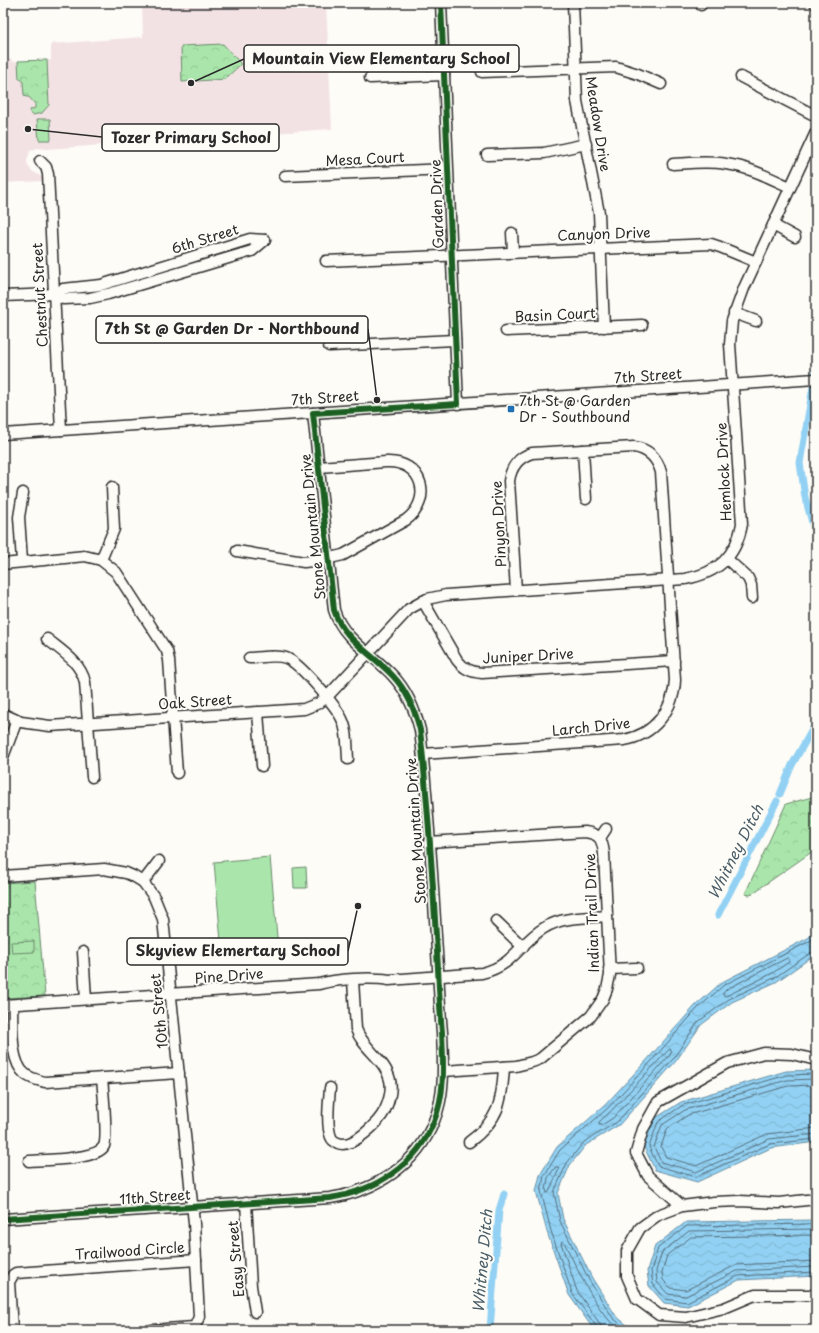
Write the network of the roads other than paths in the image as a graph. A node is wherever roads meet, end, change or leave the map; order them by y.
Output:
1 (441, 3) edge
2 (573, 3) edge
3 (575, 68) junction
4 (482, 72) dead end
5 (444, 74) junction
6 (741, 77) dead end
7 (370, 78) dead end
8 (661, 84) dead end
9 (816, 116) edge
10 (816, 132) edge
11 (586, 144) junction
12 (813, 146) edge
13 (487, 155) dead end
14 (40, 161) dead end
15 (674, 164) dead end
16 (447, 169) junction
17 (285, 176) dead end
18 (790, 187) junction
19 (773, 225) junction
20 (512, 233) dead end
21 (795, 237) dead end
22 (601, 248) junction
23 (513, 252) junction
24 (450, 255) junction
25 (326, 261) dead end
26 (756, 262) junction
27 (54, 294) junction
28 (3, 296) edge
29 (734, 314) junction
30 (756, 321) dead end
31 (642, 325) dead end
32 (604, 327) junction
33 (506, 331) dead end
34 (454, 340) junction
35 (329, 346) dead end
36 (816, 379) edge
37 (733, 384) junction
38 (458, 404) junction
39 (313, 413) junction
40 (61, 430) junction
41 (3, 434) edge
42 (583, 450) junction
43 (319, 467) junction
44 (112, 487) dead end
45 (23, 494) dead end
46 (586, 499) dead end
47 (237, 551) dead end
48 (329, 559) junction
49 (727, 559) junction
50 (101, 560) junction
51 (22, 561) junction
52 (3, 564) edge
53 (668, 580) junction
54 (516, 590) junction
55 (752, 598) dead end
56 (423, 601) junction
57 (48, 639) dead end
58 (368, 653) junction
59 (249, 658) dead end
60 (674, 661) junction
61 (326, 698) junction
62 (258, 712) junction
63 (3, 714) edge
64 (172, 718) junction
65 (17, 720) junction
66 (87, 723) junction
67 (423, 754) junction
68 (3, 758) edge
69 (348, 759) dead end
70 (262, 766) dead end
71 (177, 773) dead end
72 (92, 777) dead end
73 (429, 842) junction
74 (159, 861) dead end
75 (3, 876) edge
76 (143, 882) junction
77 (607, 916) junction
78 (496, 922) dead end
79 (523, 946) junction
80 (83, 952) dead end
81 (637, 968) dead end
82 (610, 969) junction
83 (438, 976) junction
84 (353, 980) junction
85 (171, 994) junction
86 (86, 1000) junction
87 (7, 1005) edge
88 (816, 1060) edge
89 (504, 1067) junction
90 (444, 1071) junction
91 (179, 1073) junction
92 (102, 1078) junction
93 (330, 1088) dead end
94 (469, 1142) dead end
95 (29, 1161) dead end
96 (309, 1199) joint
97 (816, 1199) edge
98 (246, 1203) junction
99 (193, 1206) junction
100 (682, 1206) junction
101 (3, 1219) edge
102 (196, 1260) junction
103 (816, 1295) edge
104 (7, 1306) edge
105 (255, 1312) dead end
106 (201, 1327) edge
107 (12, 1330) edge
108 (152, 1330) edge

1 - 5 street, Garden Drive
2 - 3 street, Meadow Drive
3 - 4 street
3 - 8 street
3 - 11 street, Meadow Drive
5 - 7 street
5 - 16 street, Garden Drive
6 - 9 street
10 - 12 street, Hemlock Drive
11 - 13 street
11 - 22 street, Meadow Drive
12 - 18 street, Hemlock Drive
14 - 27 street, Chestnut Street
15 - 18 street
16 - 17 street, Mesa Court
16 - 24 street, Garden Drive
18 - 19 street, Hemlock Drive
19 - 21 street
19 - 26 street, Hemlock Drive
20 - 23 street
22 - 23 street, Canyon Drive
22 - 26 street, Canyon Drive
22 - 32 street, Basin Court
23 - 24 street, Canyon Drive
24 - 25 street, Canyon Drive
24 - 34 street, Garden Drive
26 - 29 street, Hemlock Drive
27 - 27 street, 6th Street
27 - 28 street, 6th Street
27 - 40 street, Chestnut Street
29 - 30 street
29 - 37 street, Hemlock Drive
31 - 32 street, Basin Court
32 - 33 street, Basin Court
34 - 35 street
34 - 38 street, Garden Drive
36 - 37 street, 7th Street
37 - 38 street, 7th Street
37 - 49 street, Hemlock Drive
38 - 39 street, 7th Street
39 - 40 street, 7th Street
39 - 43 street, Stone Mountain Drive
40 - 41 street, 7th Street
42 - 46 street
42 - 53 street, Pinyon Drive
42 - 54 street, Pinyon Drive
43 - 48 street, Stone Mountain Drive
43 - 48 street
44 - 50 street
45 - 51 street
47 - 48 street
48 - 58 street, Stone Mountain Drive
49 - 53 street, Hemlock Drive
49 - 55 street
50 - 51 street
50 - 64 street
51 - 52 street
53 - 54 street, Hemlock Drive
53 - 60 street, Larch Drive
54 - 56 street, Hemlock Drive
56 - 58 street, Hemlock Drive
56 - 60 street, Juniper Drive
57 - 66 street
58 - 61 street, Oak Street
58 - 67 street, Stone Mountain Drive
59 - 61 street
60 - 67 street, Larch Drive
61 - 62 street, Oak Street
61 - 69 street
62 - 64 street, Oak Street
62 - 70 street
63 - 65 street, Oak Street
64 - 66 street, Oak Street
64 - 71 street
65 - 66 street, Oak Street
65 - 68 street
66 - 72 street
67 - 73 street, Stone Mountain Drive
73 - 77 street, Indian Trail Drive
73 - 83 street, Stone Mountain Drive
74 - 76 street
75 - 76 street, 10th Street
76 - 85 street, 10th Street
77 - 79 street, Pine Drive
77 - 82 street, Indian Trail Drive
78 - 79 street
79 - 83 street, Pine Drive
80 - 86 street
81 - 82 street
82 - 89 street, Indian Trail Drive
83 - 84 street, Pine Drive
83 - 90 street, Stone Mountain Drive
84 - 85 street, Pine Drive
84 - 93 street
85 - 86 street, Pine Drive
85 - 91 street, 10th Street
86 - 87 street, Pine Drive
87 - 92 street
88 - 100 street
89 - 90 street, Indian Trail Drive
89 - 94 street
90 - 96 street, Stone Mountain Drive
91 - 92 street
91 - 99 street, 10th Street
92 - 95 street
96 - 98 street, 11th Street
97 - 100 street
98 - 99 street, 11th Street
98 - 105 street, Easy Street
99 - 101 street, 11th Street
99 - 102 street, 10th Street
100 - 103 street
102 - 104 street, Trailwood Circle
102 - 106 street, Trailwood Circle
104 - 107 street, Trailwood Circle
106 - 108 street, Trailwood Circle

